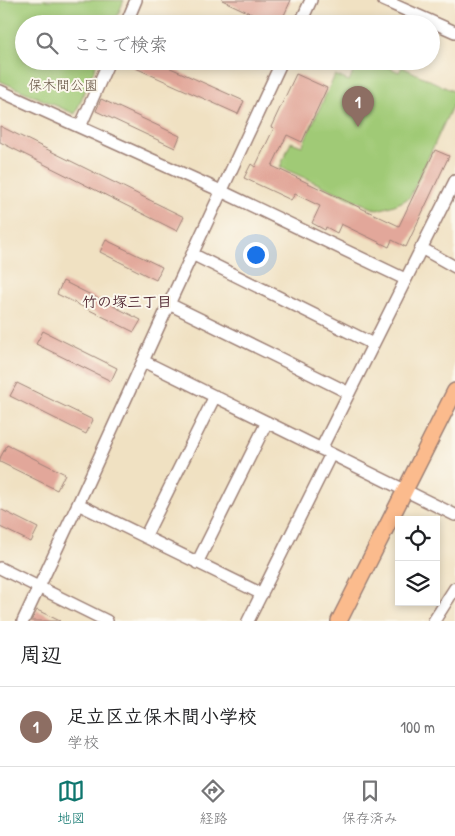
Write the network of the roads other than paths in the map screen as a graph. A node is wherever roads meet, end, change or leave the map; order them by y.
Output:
1 (136, 0) edge
2 (311, 0) edge
3 (383, 0) edge
4 (130, 15) edge
5 (304, 15) edge
6 (417, 15) edge
7 (440, 25) edge
8 (455, 32) edge
9 (105, 70) edge
10 (278, 70) edge
11 (0, 91) edge
12 (80, 127) junction
13 (455, 181) edge
14 (221, 191) junction
15 (421, 248) junction
16 (192, 254) junction
17 (455, 268) edge
18 (405, 279) junction
19 (169, 304) junction
20 (373, 344) junction
21 (143, 361) junction
22 (455, 392) edge
23 (349, 393) junction
24 (215, 396) junction
25 (267, 422) junction
26 (326, 452) junction
27 (405, 491) junction
28 (78, 504) junction
29 (455, 515) edge
30 (145, 537) junction
31 (197, 563) junction
32 (0, 568) edge
33 (39, 587) junction
34 (455, 588) edge
35 (262, 594) junction
36 (23, 621) edge
37 (107, 621) edge
38 (248, 621) edge
39 (339, 621) edge
40 (434, 621) edge

1 - 4 street
2 - 5 street
3 - 6 street
7 - 8 street
9 - 12 street
10 - 14 street
11 - 12 street
12 - 14 street
13 - 15 street
14 - 16 street
14 - 18 street
15 - 17 street
15 - 18 street
16 - 19 street
16 - 20 street
18 - 20 street
19 - 21 street
19 - 23 street
20 - 23 street
21 - 24 street
21 - 28 street
22 - 27 main road
23 - 26 street
24 - 25 street
24 - 30 street
25 - 26 street
25 - 31 street
26 - 27 street
26 - 35 street
27 - 29 street
27 - 39 main road
28 - 30 street
28 - 33 street
30 - 31 street
31 - 35 street
32 - 33 street
33 - 36 street
33 - 37 street
34 - 40 street
35 - 38 street

